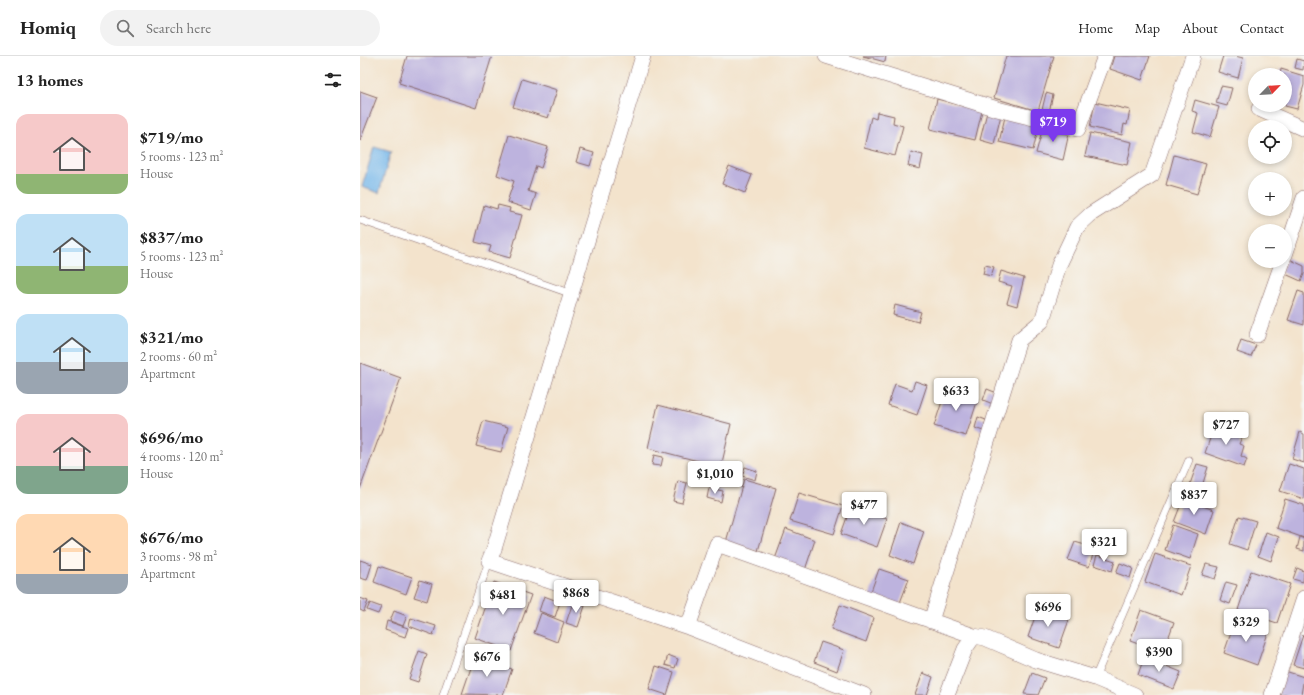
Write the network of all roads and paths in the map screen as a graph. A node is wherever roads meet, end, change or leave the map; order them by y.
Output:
1 (643, 56) edge
2 (826, 56) edge
3 (1105, 56) edge
4 (1192, 56) edge
5 (1268, 112) edge
6 (1304, 129) edge
7 (1304, 198) edge
8 (360, 220) edge
9 (1292, 234) edge
10 (1281, 268) edge
11 (572, 294) junction
12 (1257, 335) dead end
13 (1189, 460) dead end
14 (488, 561) junction
15 (1304, 598) edge
16 (931, 621) junction
17 (688, 628) junction
18 (974, 636) junction
19 (1095, 678) junction
20 (443, 695) edge
21 (864, 695) edge
22 (946, 695) edge
23 (1135, 695) edge
24 (1272, 695) edge

1 - 11 street
2 - 3 street
4 - 16 street
5 - 6 street
7 - 9 street
8 - 11 lane
10 - 12 street
11 - 14 street
13 - 19 lane
14 - 17 street
14 - 20 lane
15 - 24 street
16 - 17 street
16 - 18 street
17 - 21 street
18 - 19 street
18 - 22 street
19 - 23 street

